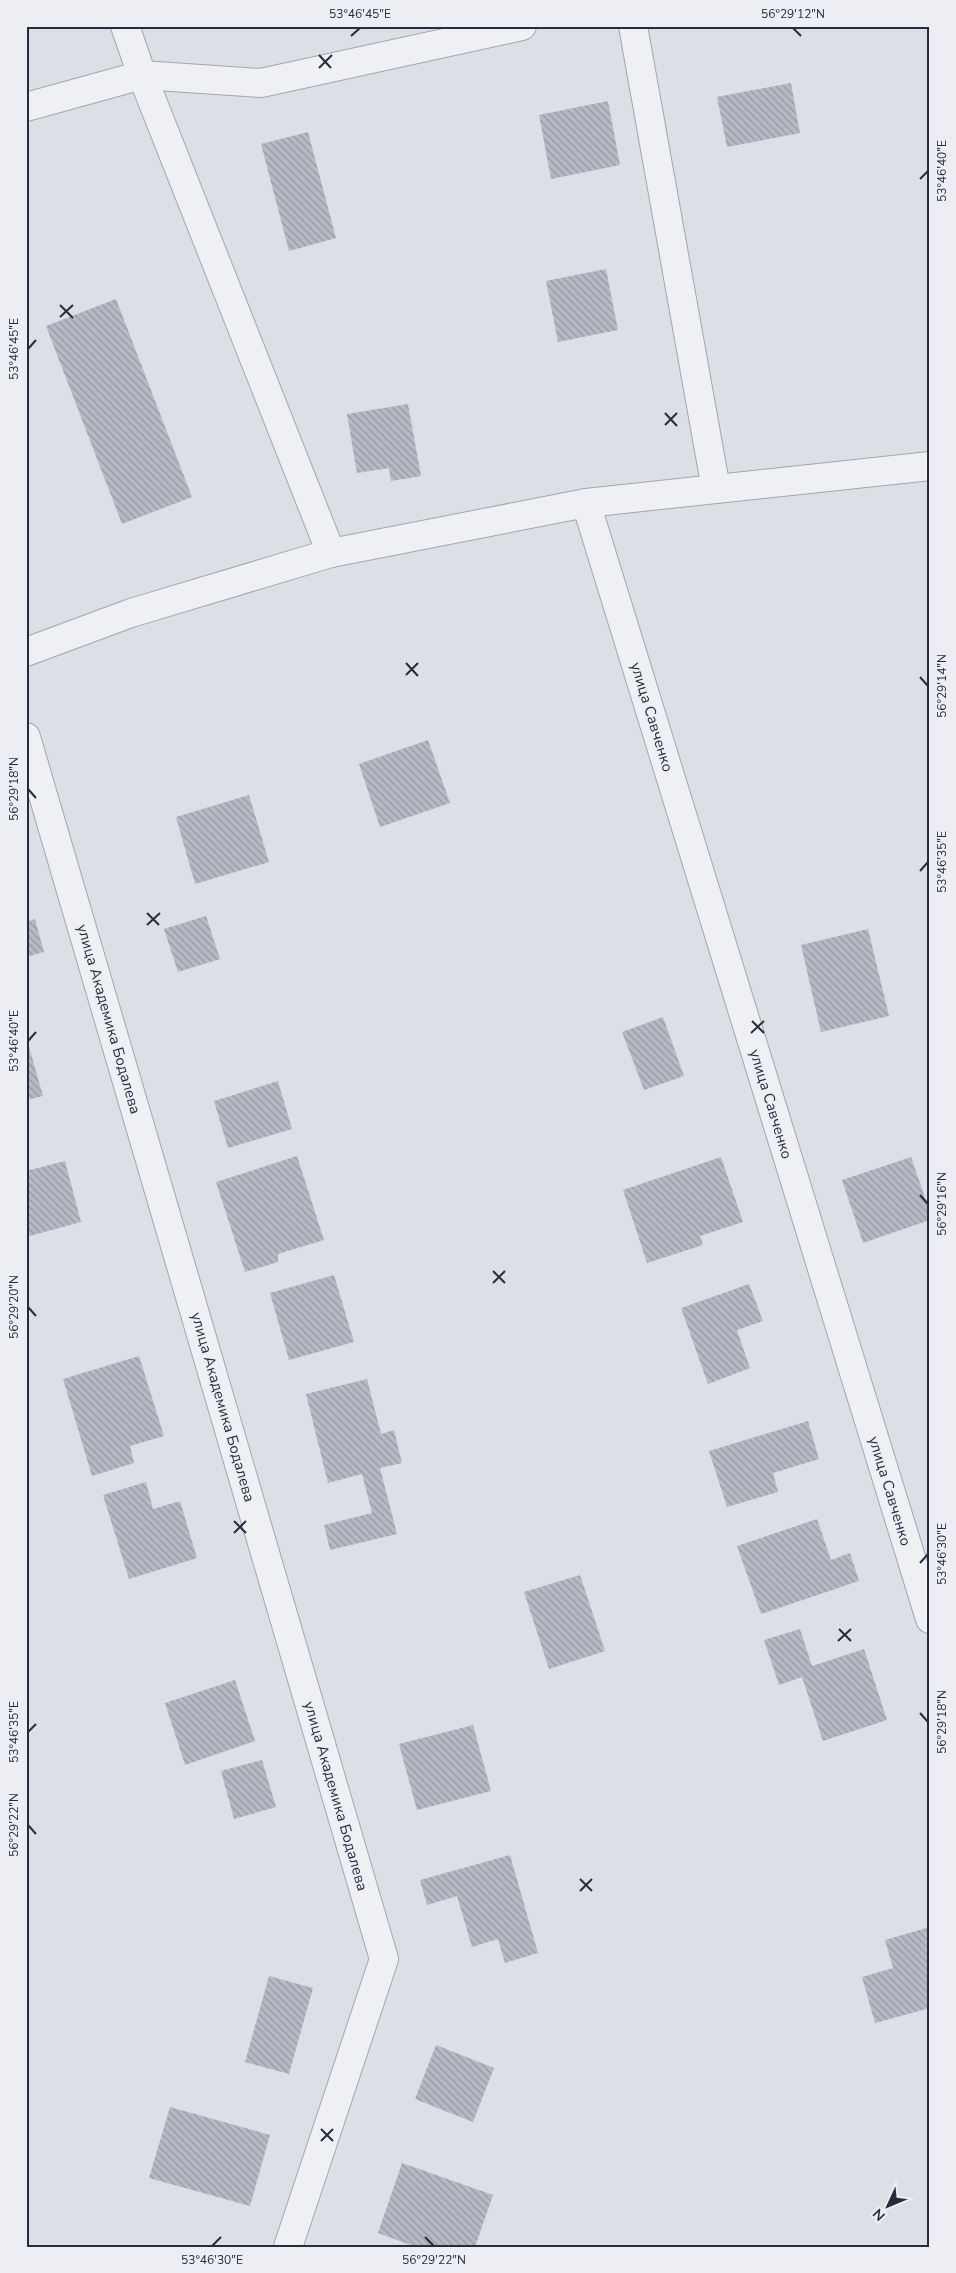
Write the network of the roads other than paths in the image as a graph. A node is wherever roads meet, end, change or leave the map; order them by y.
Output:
1 (125, 26) edge
2 (522, 26) edge
3 (633, 26) edge
4 (142, 74) junction
5 (26, 107) edge
6 (930, 466) edge
7 (716, 488) junction
8 (586, 504) junction
9 (331, 552) junction
10 (26, 652) edge
11 (26, 737) edge
12 (930, 1619) edge
13 (288, 2247) edge

1 - 4 street
2 - 4 street
3 - 7 street
4 - 5 street
4 - 9 street
6 - 7 street
7 - 8 street
8 - 9 street
8 - 12 street, улица Савченко
9 - 10 street
11 - 13 street, улица Академика Бодалева

